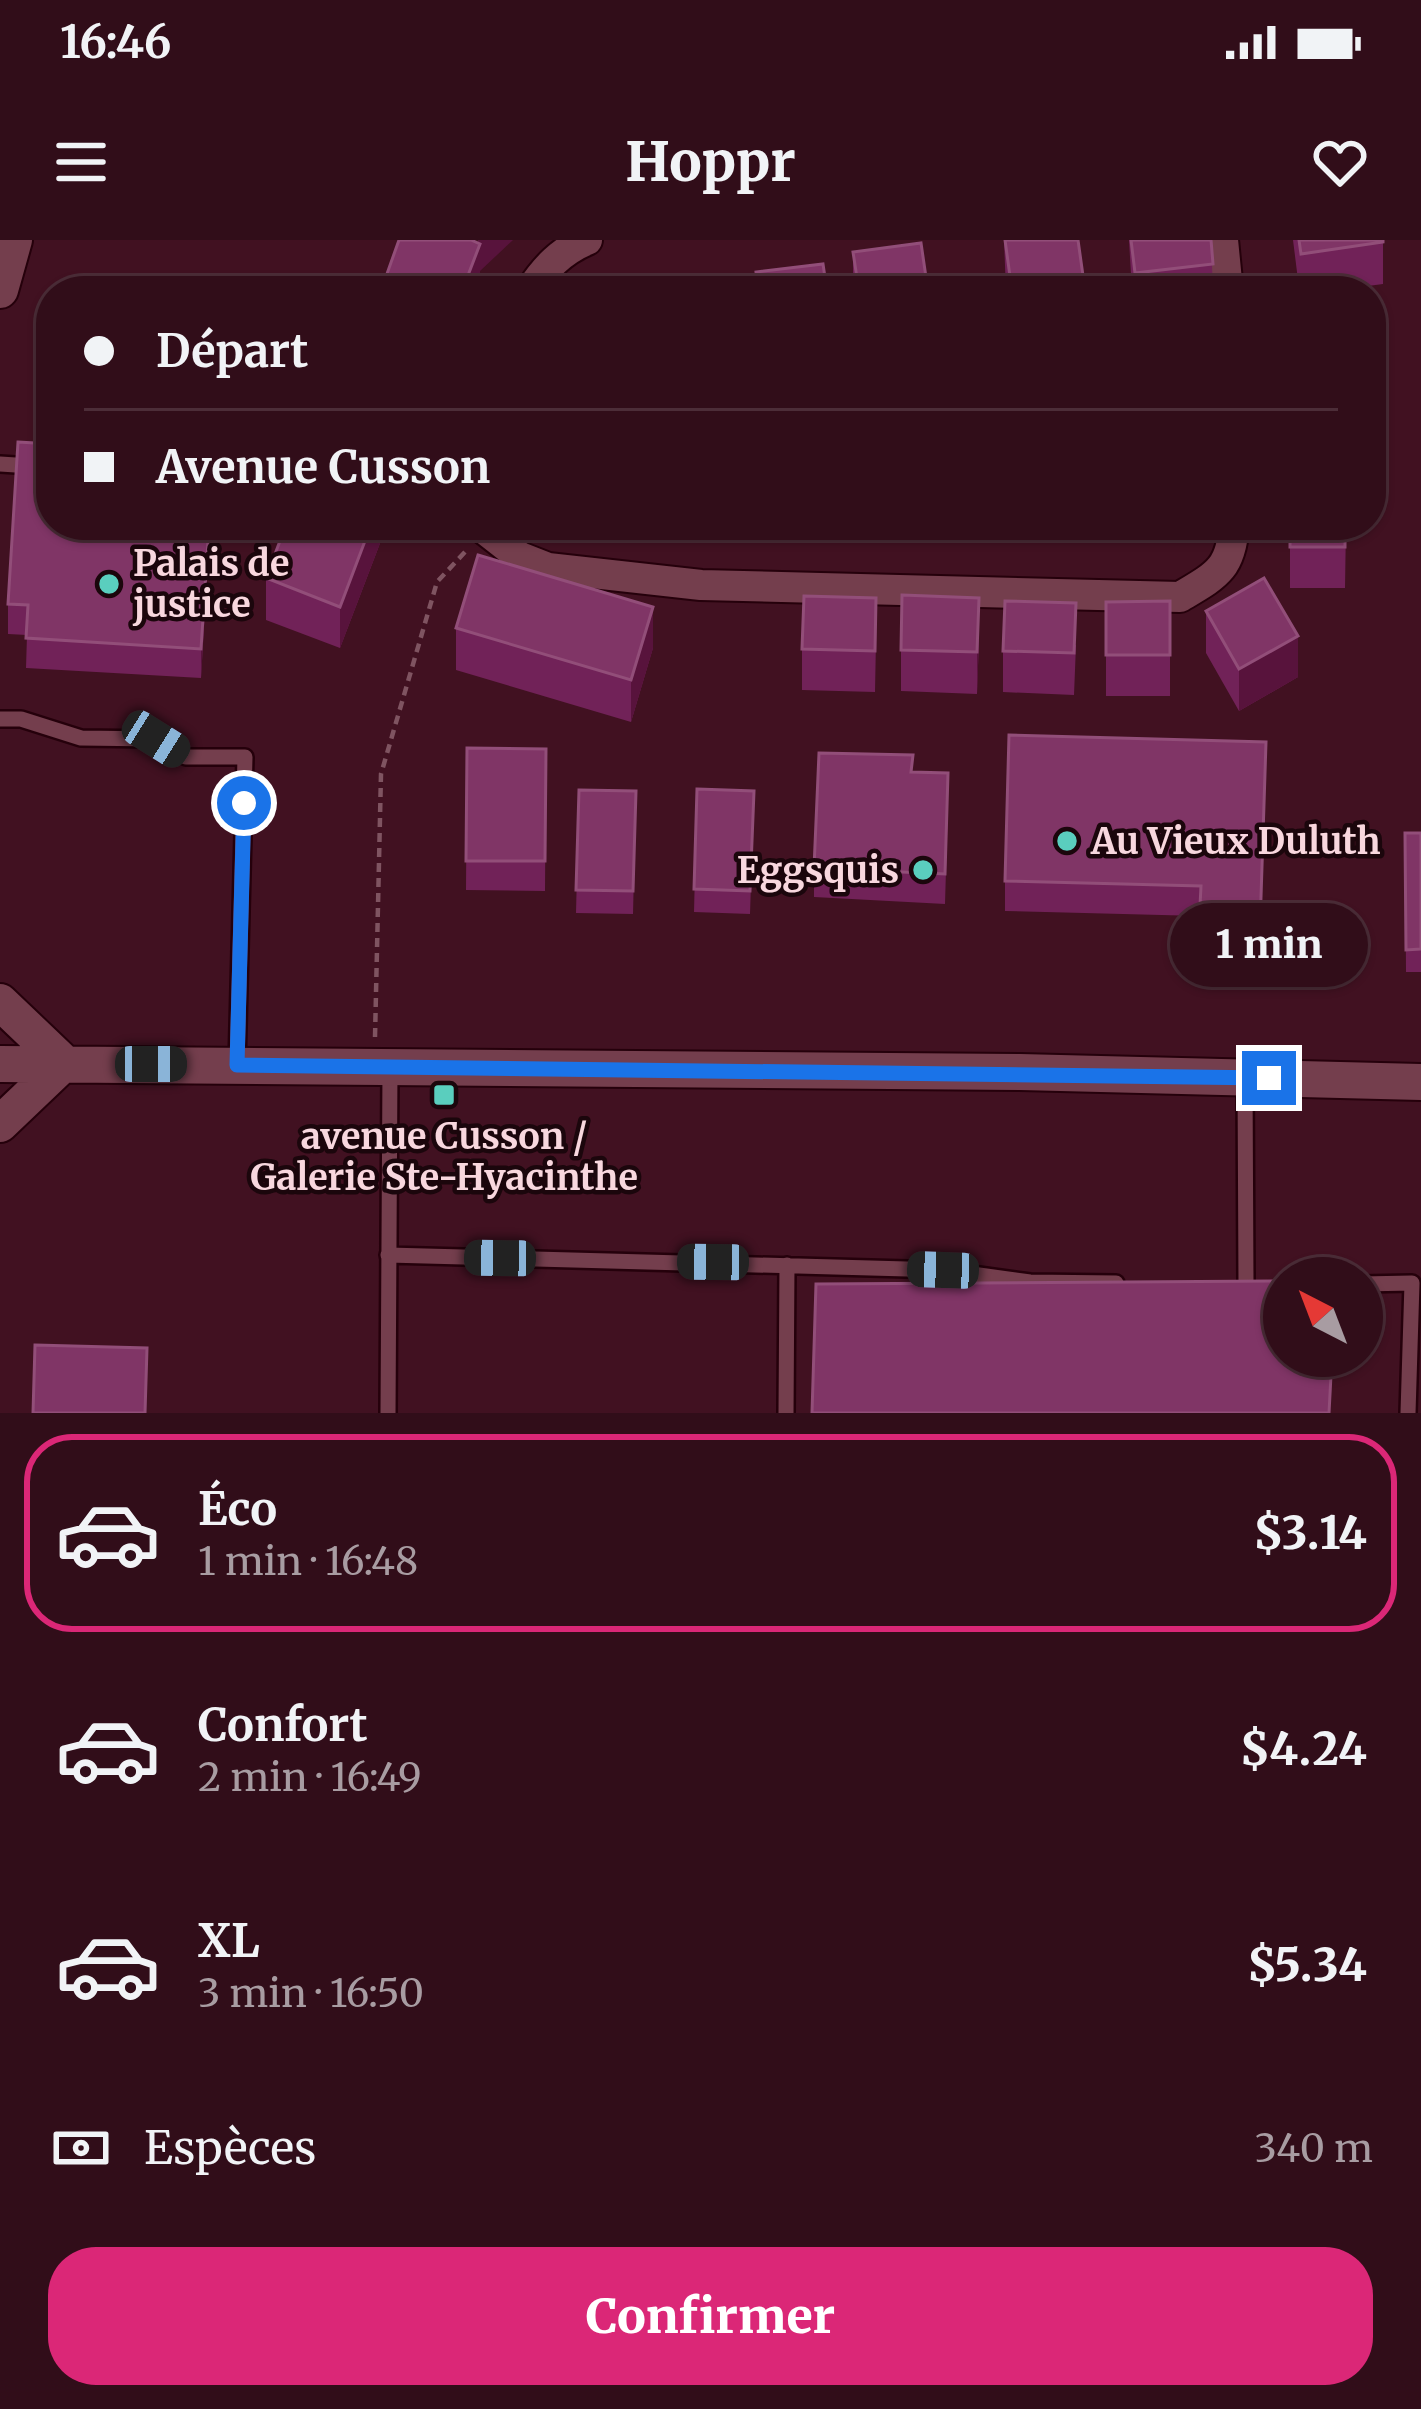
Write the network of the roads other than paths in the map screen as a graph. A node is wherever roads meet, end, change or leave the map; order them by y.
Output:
1 (14, 240) edge
2 (1223, 240) edge
3 (579, 243) edge
4 (540, 276) edge
5 (1227, 276) edge
6 (0, 290) edge
7 (0, 464) edge
8 (31, 466) edge
9 (498, 540) edge
10 (1233, 540) edge
11 (0, 719) edge
12 (0, 1002) edge
13 (0, 1064) edge
14 (64, 1064) junction
15 (237, 1065) junction
16 (382, 1066) junction
17 (1245, 1078) junction
18 (1421, 1082) edge
19 (0, 1124) edge
20 (388, 1255) junction
21 (787, 1265) junction
22 (1140, 1283) edge
23 (1226, 1283) edge
24 (1246, 1283) junction
25 (1263, 1283) edge
26 (1383, 1284) edge
27 (388, 1413) edge
28 (786, 1413) edge
29 (1408, 1413) edge

1 - 6 street
2 - 5 street
3 - 4 street
7 - 8 lane
9 - 10 street
11 - 15 lane
12 - 14 street
13 - 14 street
14 - 15 street
14 - 19 street
15 - 16 street
16 - 17 street
16 - 20 lane
17 - 18 street
17 - 24 lane
20 - 21 lane
20 - 27 lane
21 - 22 lane
21 - 28 lane
23 - 24 lane
24 - 25 lane
26 - 29 lane

